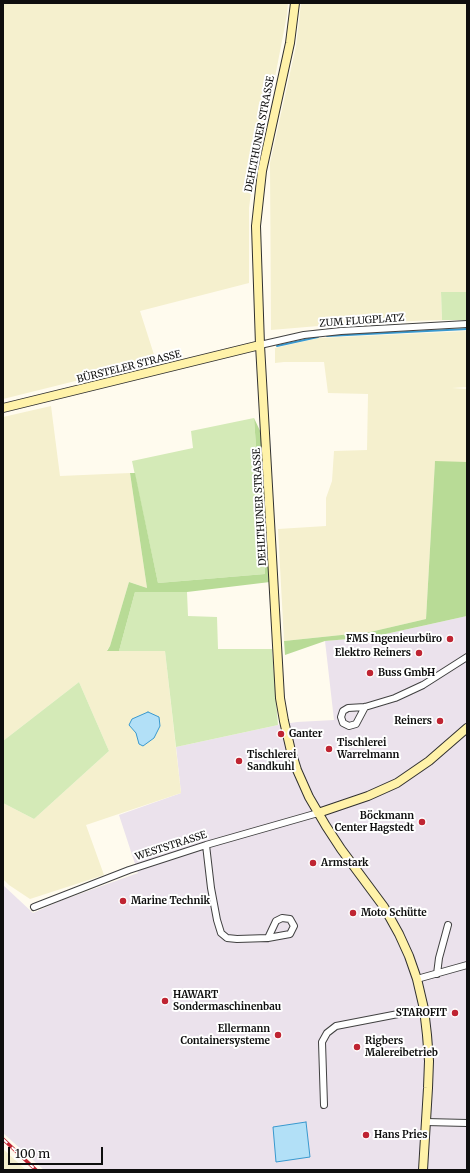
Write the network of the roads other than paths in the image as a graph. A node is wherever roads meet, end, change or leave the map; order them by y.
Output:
1 (295, 3) edge
2 (467, 324) edge
3 (260, 345) junction
4 (3, 408) edge
5 (467, 657) edge
6 (365, 707) dead end
7 (467, 728) edge
8 (318, 813) junction
9 (206, 845) junction
10 (34, 907) dead end
11 (448, 924) dead end
12 (268, 938) dead end
13 (467, 965) edge
14 (437, 974) junction
15 (417, 979) junction
16 (424, 1009) junction
17 (324, 1105) dead end
18 (426, 1122) junction
19 (467, 1123) edge
20 (423, 1170) edge

1 - 3 street, DEHLTHUNER STRASSE
2 - 3 street, ZUM FLUGPLATZ
3 - 4 street, BÜRSTELER STRASSE
3 - 8 street, DEHLTHUNER STRASSE
5 - 6 street
7 - 8 street
8 - 9 street, WESTSTRASSE
8 - 15 street, DEHLTHUNER STRASSE
9 - 10 street, WESTSTRASSE
9 - 12 street
11 - 14 street
13 - 14 street
14 - 15 street
15 - 16 street, DEHLTHUNER STRASSE
16 - 17 street
16 - 18 street, DEHLTHUNER STRASSE
18 - 19 street
18 - 20 street, DEHLTHUNER STRASSE

